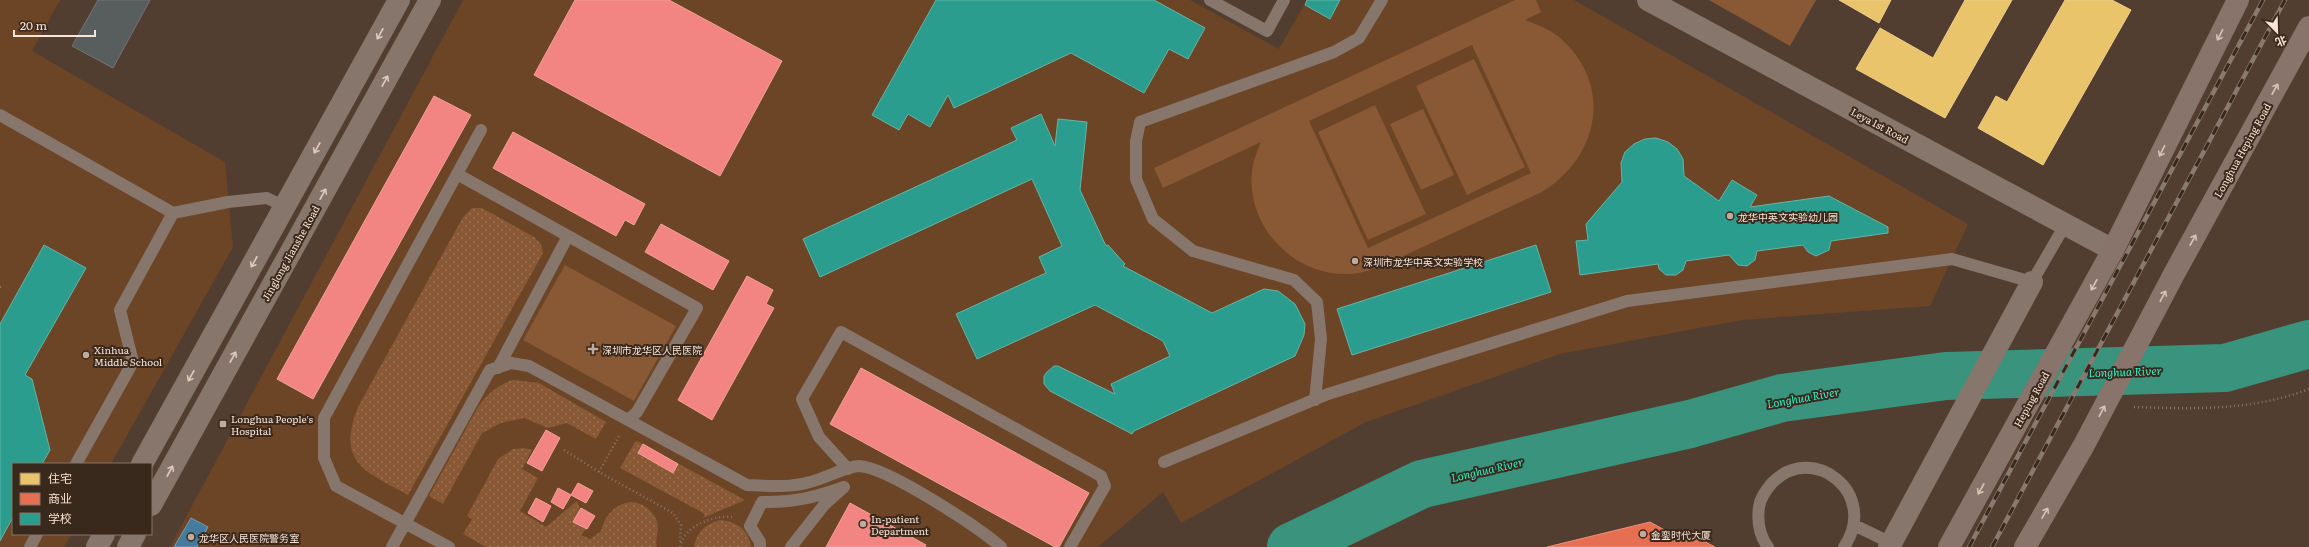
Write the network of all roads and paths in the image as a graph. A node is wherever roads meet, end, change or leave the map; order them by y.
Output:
1 (399, 0) edge
2 (430, 0) edge
3 (1210, 0) edge
4 (1284, 0) edge
5 (1382, 0) edge
6 (1648, 0) edge
7 (2238, 0) edge
8 (2309, 27) edge
9 (0, 115) edge
10 (481, 130) dead end
11 (457, 174) junction
12 (284, 206) junction
13 (173, 213) junction
14 (2065, 225) junction
15 (568, 236) junction
16 (2113, 250) junction
17 (2032, 282) junction
18 (498, 368) junction
19 (2309, 389) edge
20 (1315, 400) junction
21 (2134, 407) dead end
22 (628, 420) junction
23 (564, 450) dead end
24 (1164, 462) dead end
25 (77, 463) edge
26 (143, 463) edge
27 (848, 469) junction
28 (599, 472) junction
29 (152, 503) edge
30 (737, 520) dead end
31 (405, 523) junction
32 (1854, 525) junction
33 (36, 535) edge
34 (103, 535) edge
35 (134, 535) edge
36 (680, 545) edge
37 (1890, 545) edge
38 (30, 547) edge
39 (97, 547) edge
40 (128, 547) edge
41 (392, 547) edge
42 (449, 547) edge
43 (760, 547) edge
44 (791, 547) edge
45 (1001, 547) edge
46 (1070, 547) edge
47 (1768, 547) edge
48 (1844, 547) edge
49 (1949, 547) edge
50 (2025, 547) edge

1 -> 12 main road
29 -> 2 main road, Jinglong Jianshe Road
3 - 4 lane
5 - 20 lane
6 - 14 main road, Leya 1st Road
7 -> 16 main road
50 -> 8 main road, Longhua Heping Road
9 - 13 lane
10 - 11 lane
11 - 15 lane
11 - 31 lane
12 - 13 lane
12 -> 26 main road
13 - 25 lane
14 - 16 main road, Leya 1st Road
14 - 17 lane
15 - 18 lane
15 - 22 lane
16 -> 49 main road, Heping Road
17 - 20 lane
17 - 37 main road
18 - 22 lane
18 - 31 lane
19 - 21 path
20 - 24 lane
22 - 27 lane
22 - 28 path
23 - 28 path
27 - 45 lane
27 - 46 lane
28 - 36 path
30 - 36 path
31 - 41 lane
31 - 42 lane
32 - 37 lane
32 - 47 lane
32 - 48 lane
33 - 38 lane
34 - 39 main road
35 - 40 main road
43 - 44 lane

